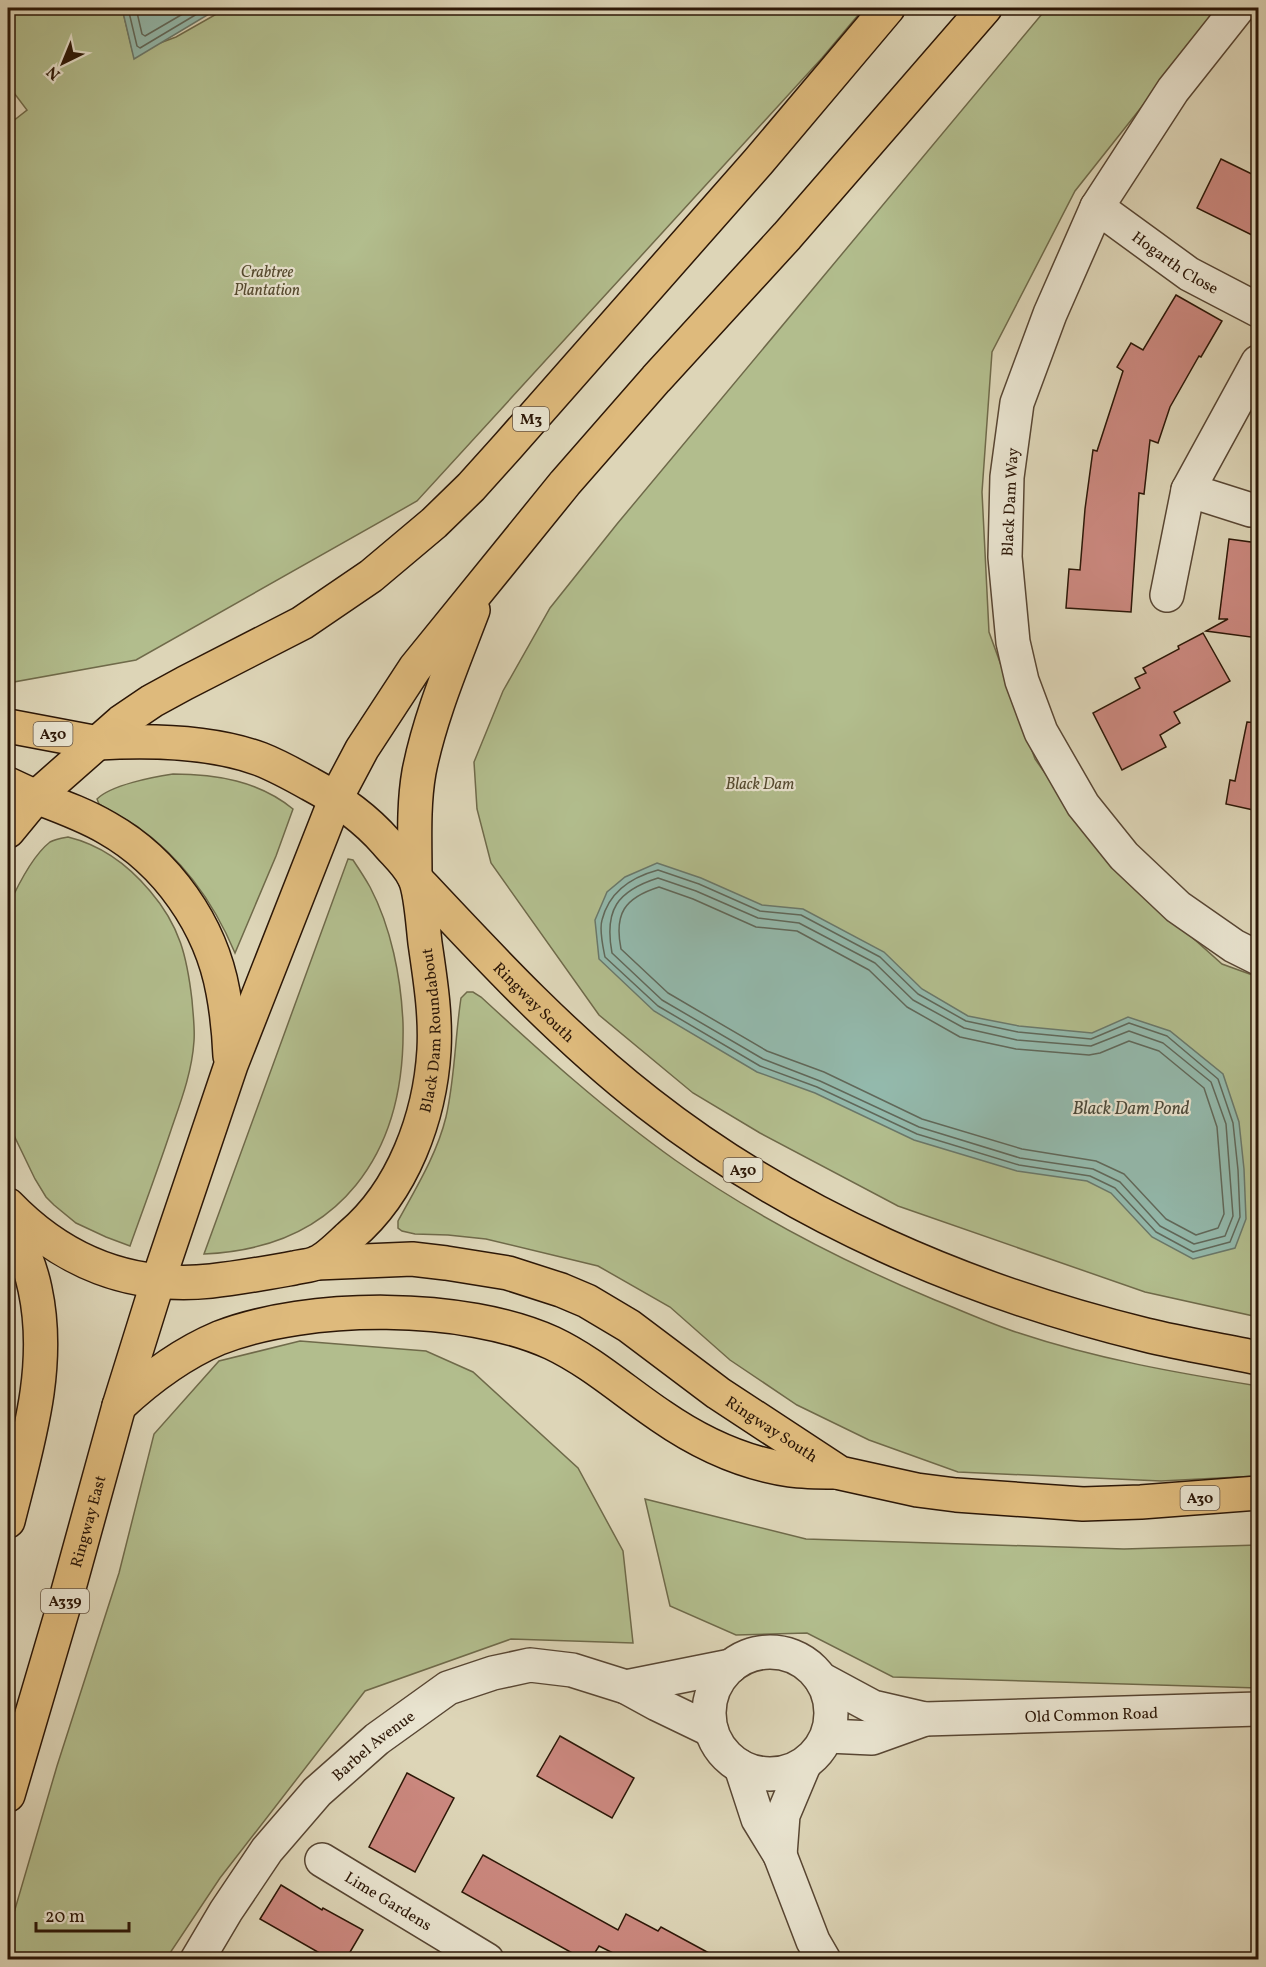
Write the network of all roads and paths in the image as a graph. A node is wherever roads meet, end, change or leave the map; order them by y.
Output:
1 (888, 8) edge
2 (985, 8) edge
3 (1238, 8) edge
4 (1097, 207) junction
5 (1258, 310) edge
6 (1254, 381) edge
7 (1188, 489) junction
8 (1251, 510) dead end
9 (480, 589) junction
10 (1167, 595) dead end
11 (8, 726) edge
12 (98, 743) junction
13 (22, 790) edge
14 (336, 798) junction
15 (8, 831) edge
16 (415, 878) junction
17 (1258, 958) edge
18 (231, 1065) junction
19 (8, 1205) edge
20 (8, 1216) edge
21 (317, 1263) junction
22 (158, 1281) junction
23 (1258, 1358) edge
24 (119, 1406) junction
25 (840, 1473) junction
26 (1258, 1493) edge
27 (8, 1521) edge
28 (731, 1666) junction
29 (821, 1678) junction
30 (626, 1687) junction
31 (1258, 1709) edge
32 (926, 1719) junction
33 (711, 1730) junction
34 (828, 1736) junction
35 (804, 1765) junction
36 (741, 1767) junction
37 (8, 1795) edge
38 (780, 1855) junction
39 (322, 1860) dead end
40 (197, 1959) edge
41 (487, 1959) edge
42 (824, 1959) edge

1 - 12 main road, M3
2 - 9 main road, Ringway East
3 - 4 street, Black Dam Way
4 - 5 street, Hogarth Close
4 - 17 street, Black Dam Way
6 - 7 street
7 - 8 street
7 - 10 street
9 - 14 main road, Ringway East
9 - 16 main road, Black Dam Roundabout
11 - 12 main road, A30
12 - 13 main road
12 - 14 main road
13 - 15 main road
13 - 18 main road
14 - 16 main road
14 - 18 main road, Ringway East
16 - 21 main road, Black Dam Roundabout
16 - 23 main road, Ringway South / A30
18 - 22 main road, Ringway East
19 - 22 main road, Black Dam Roundabout
20 - 27 main road
21 - 22 main road, Black Dam Roundabout
21 - 25 main road, Ringway South / A30
22 - 24 main road, Ringway East / A339
24 - 25 main road
24 - 37 main road, Ringway East / A339
25 - 26 main road, Ringway South / A30
28 - 29 street
28 - 30 street, Barbel Avenue
28 - 33 street
29 - 32 street, Old Common Road
29 - 34 street
30 - 33 street, Barbel Avenue
30 - 40 street, Barbel Avenue
31 - 32 street, Old Common Road
32 - 34 street, Old Common Road
33 - 36 street
34 - 35 street
35 - 36 street
35 - 38 street
36 - 38 street
38 - 42 street
39 - 41 street, Lime Gardens

